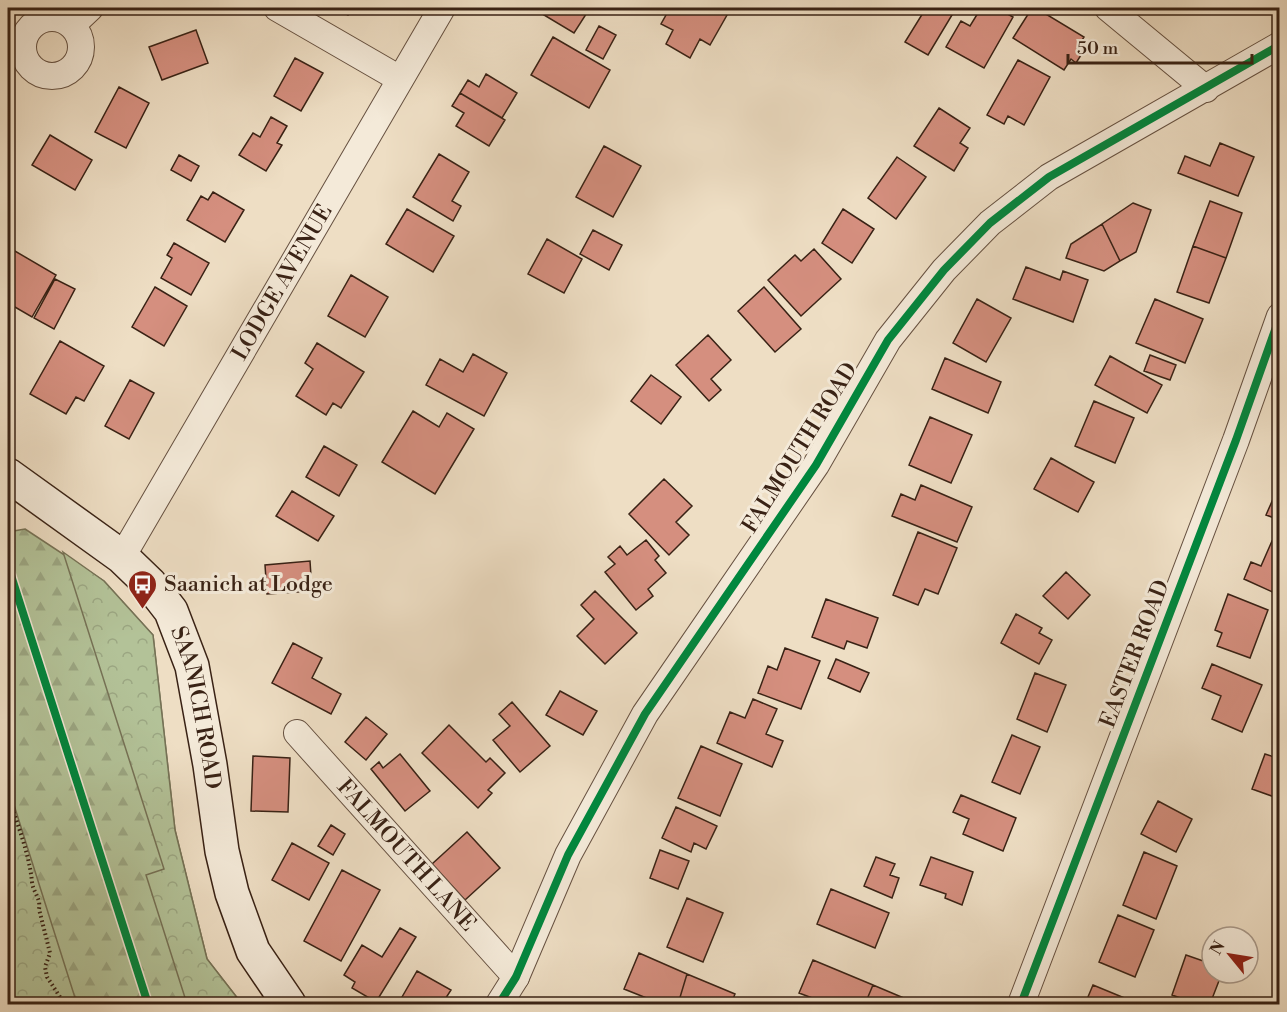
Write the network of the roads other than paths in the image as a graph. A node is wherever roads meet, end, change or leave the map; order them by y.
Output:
1 (90, 8) edge
2 (277, 8) edge
3 (442, 8) edge
4 (1108, 8) edge
5 (72, 25) dead end
6 (1280, 45) edge
7 (400, 79) junction
8 (1206, 89) junction
9 (1280, 316) edge
10 (8, 475) edge
11 (122, 557) junction
12 (297, 733) dead end
13 (516, 976) junction
14 (289, 1005) edge
15 (499, 1005) edge
16 (1021, 1005) edge

1 - 5 street
2 - 7 street
3 - 7 street, LODGE AVENUE
4 - 8 street
6 - 8 street, FALMOUTH ROAD
7 - 11 street, LODGE AVENUE
8 - 13 street, FALMOUTH ROAD
9 - 16 street, EASTER ROAD
10 - 11 main road, SAANICH ROAD
11 - 14 main road, SAANICH ROAD
12 - 13 street, FALMOUTH LANE
13 - 15 street, FALMOUTH ROAD

